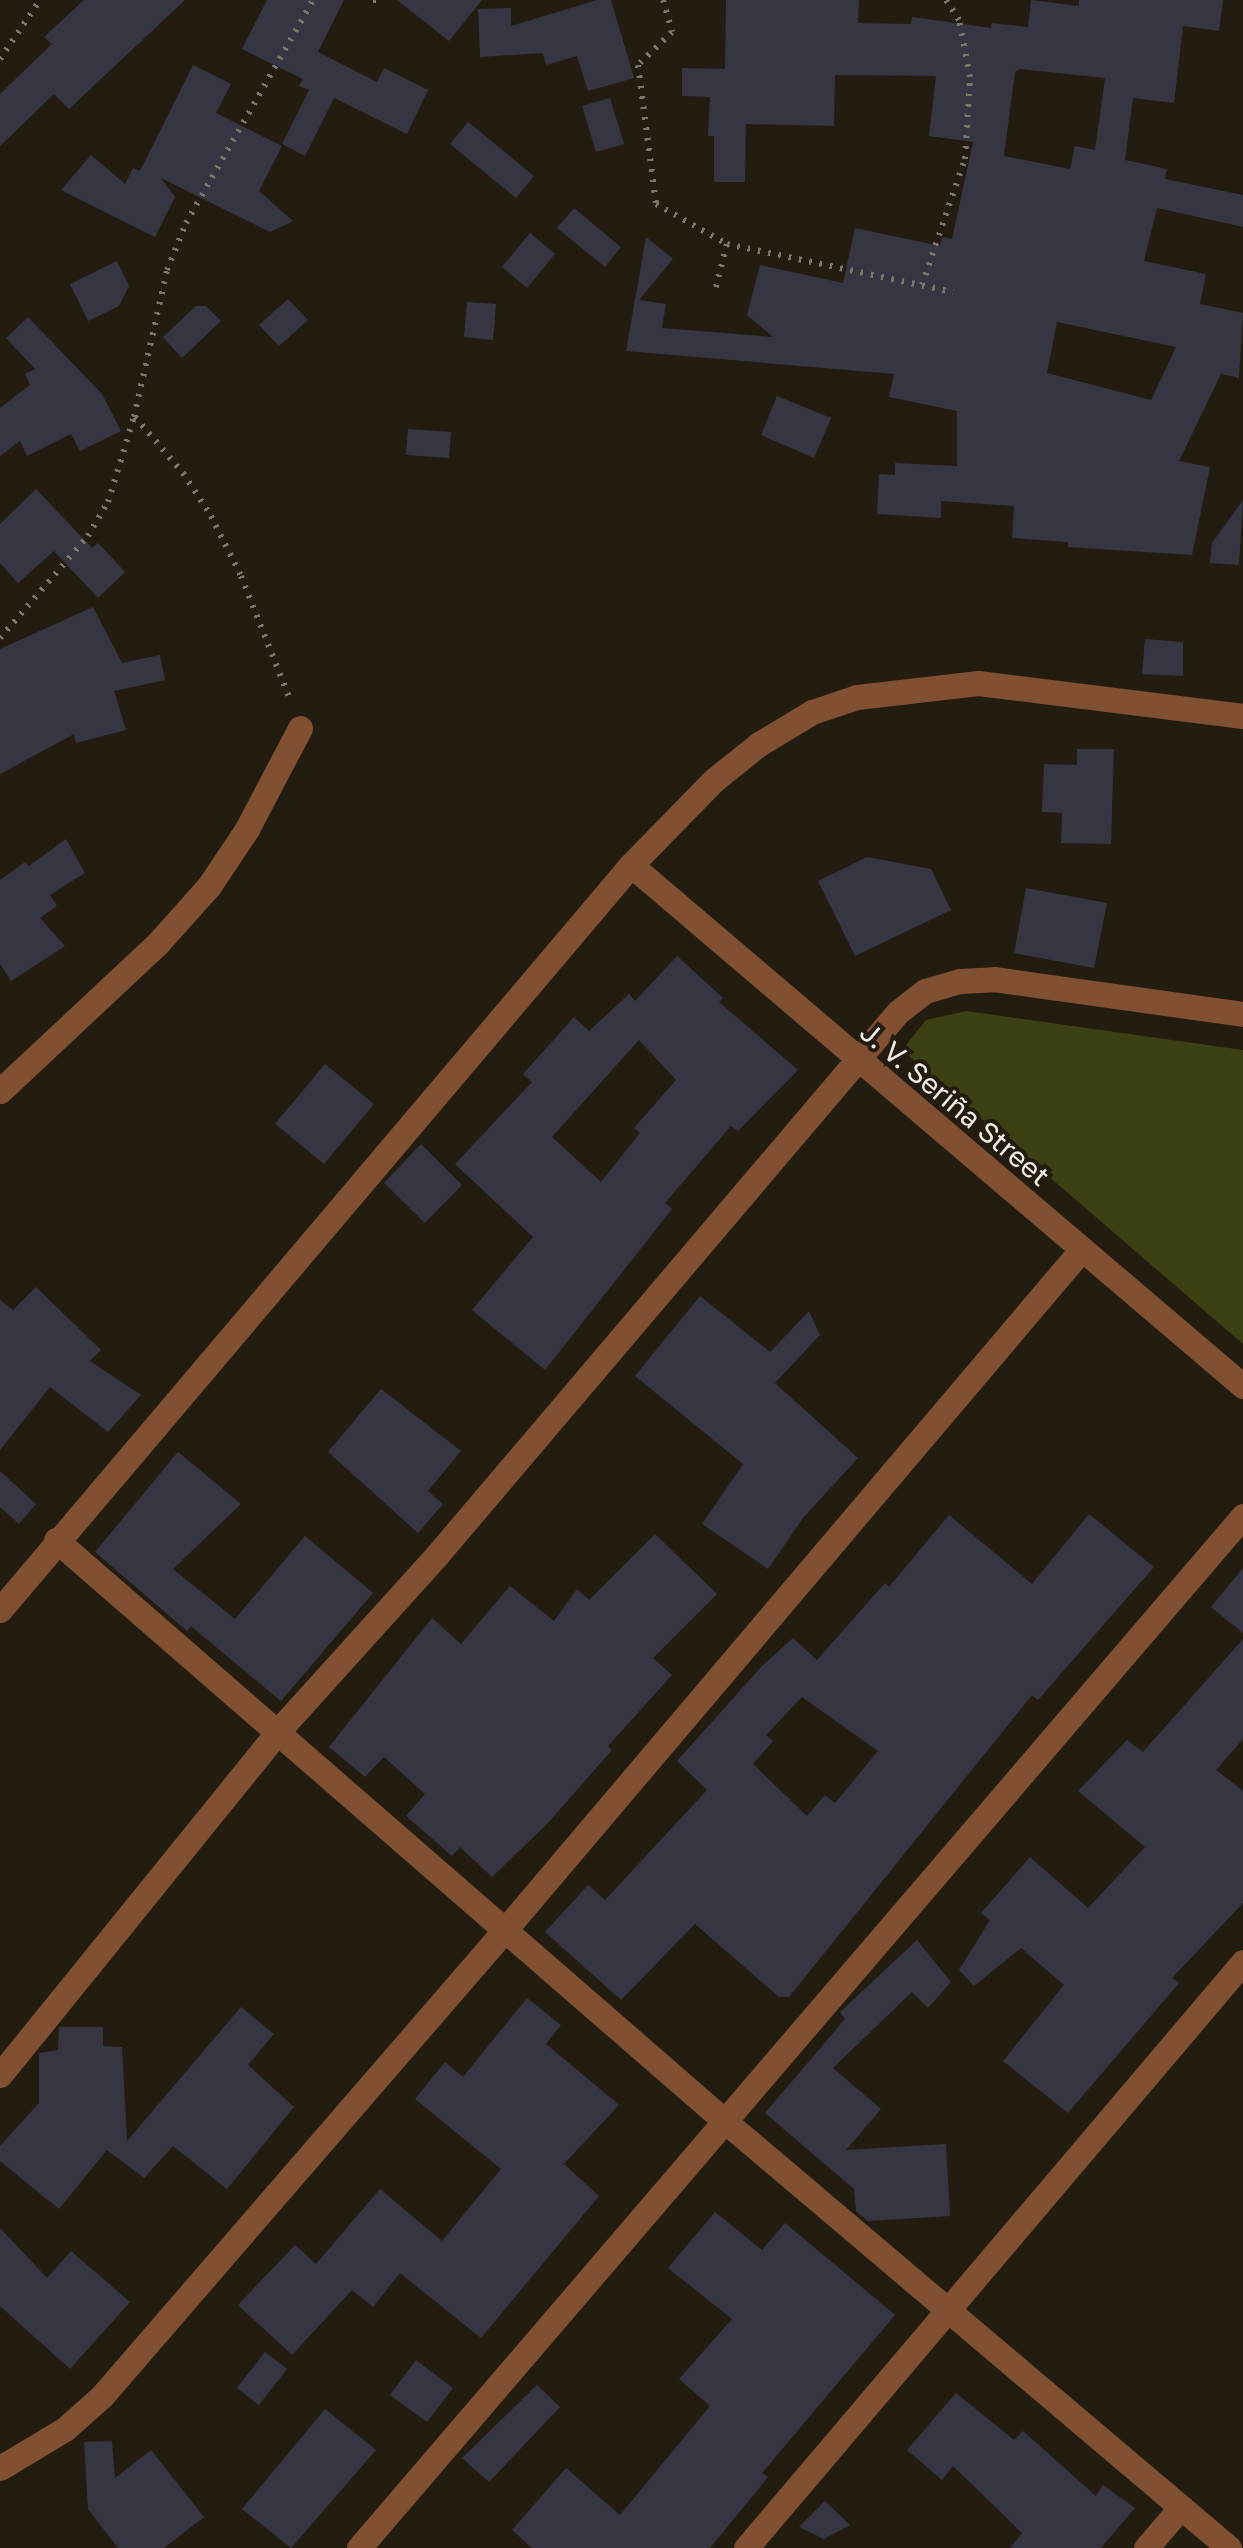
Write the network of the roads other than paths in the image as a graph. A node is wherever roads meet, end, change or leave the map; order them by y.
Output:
1 (1243, 716) edge
2 (300, 728) road end
3 (632, 865) junction
4 (1243, 1014) edge
5 (856, 1060) junction
6 (0, 1091) edge
7 (1082, 1249) junction
8 (1243, 1386) edge
9 (1243, 1516) edge
10 (56, 1540) junction
11 (0, 1610) edge
12 (279, 1730) junction
13 (504, 1931) junction
14 (1243, 1962) edge
15 (0, 2075) edge
16 (727, 2123) junction
17 (945, 2309) junction
18 (0, 2468) edge
19 (1182, 2506) junction
20 (359, 2548) edge
21 (746, 2548) edge
22 (1146, 2548) edge
23 (1229, 2548) edge

1 - 3 street
2 - 6 street
3 - 5 street, J. V. Seriña Street
3 - 10 street
4 - 5 street
5 - 7 street, J. V. Seriña Street
5 - 12 street
7 - 8 street, J. V. Seriña Street
7 - 13 street
9 - 16 street
10 - 11 street
10 - 12 street
12 - 13 street
12 - 15 street
13 - 16 street
13 - 18 street
14 - 17 street
16 - 17 street
16 - 20 street
17 - 19 street
17 - 21 street
19 - 22 street
19 - 23 street

